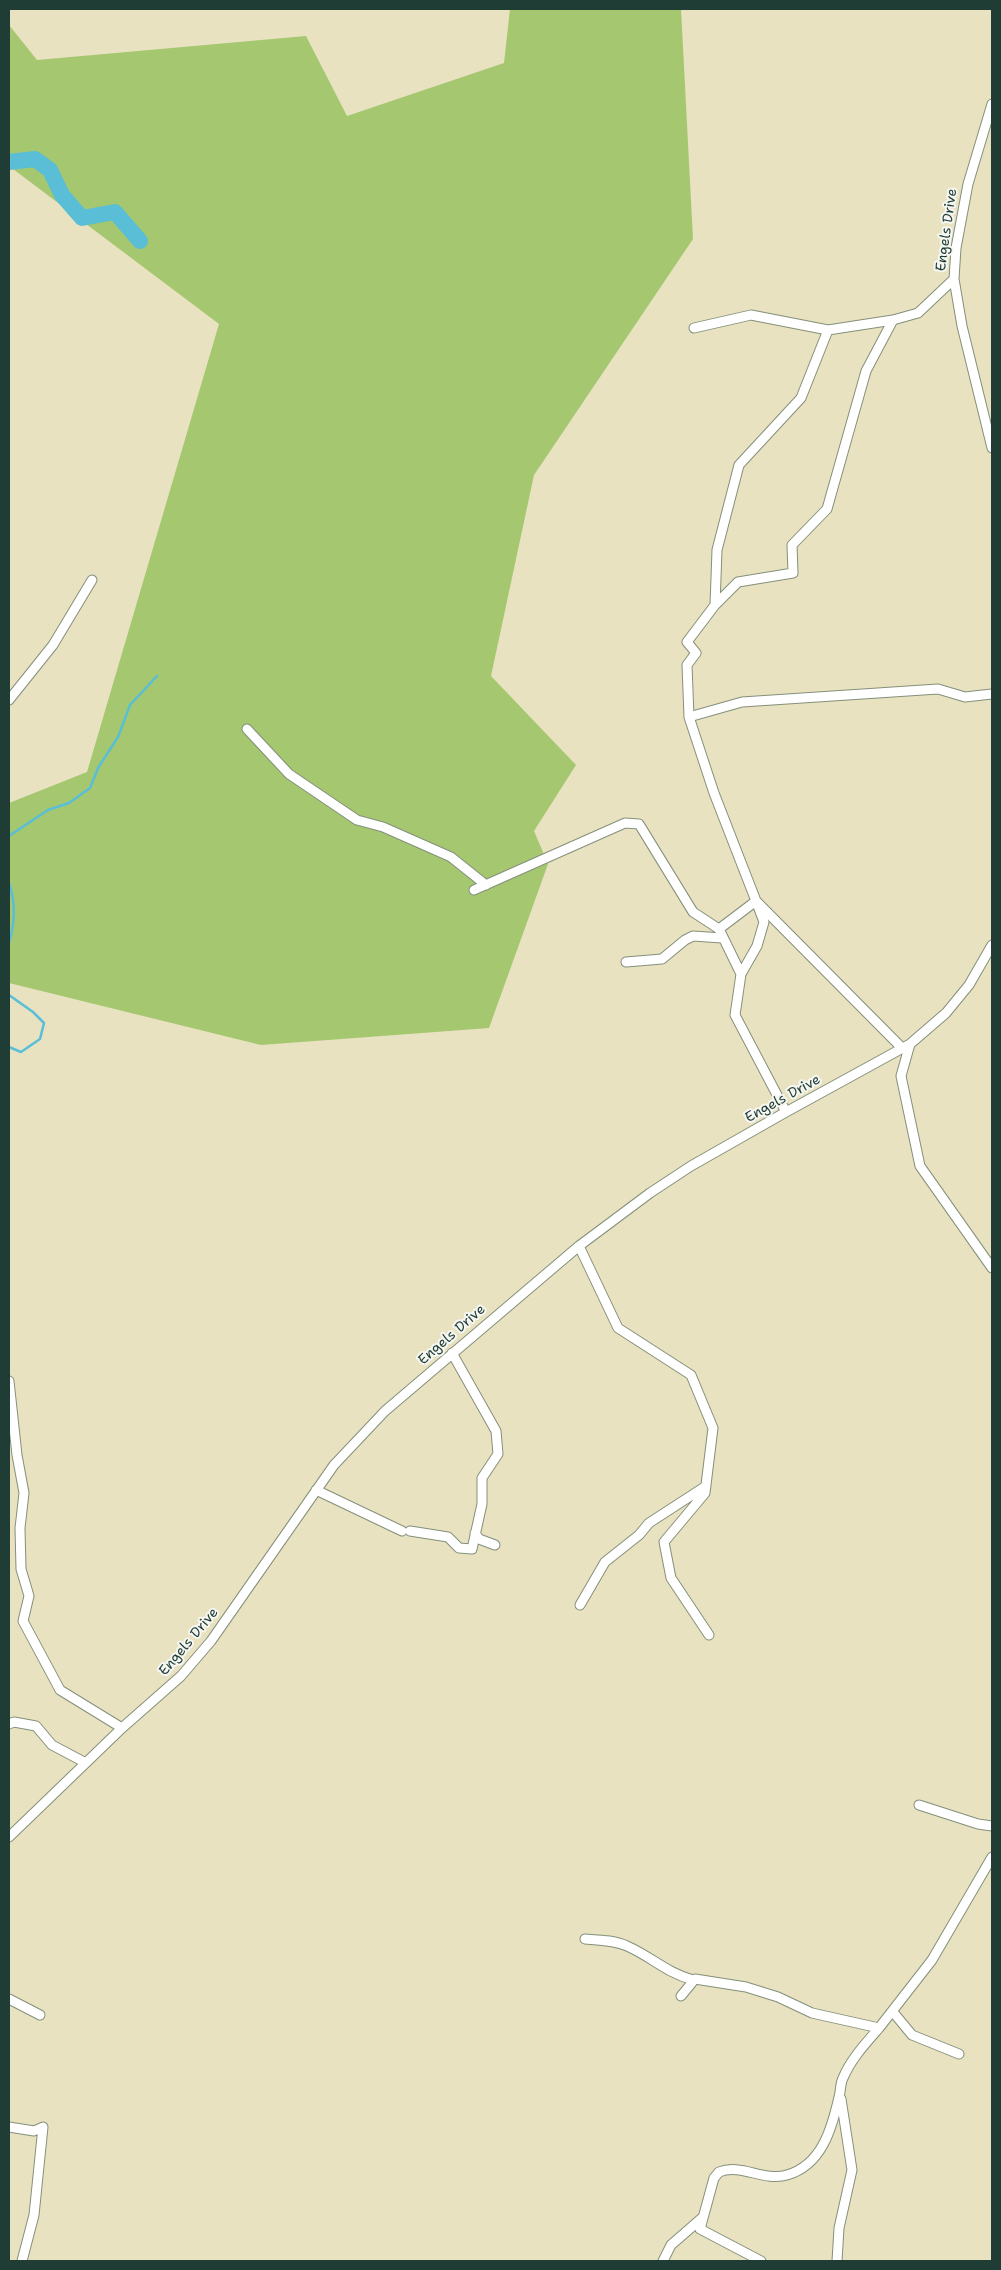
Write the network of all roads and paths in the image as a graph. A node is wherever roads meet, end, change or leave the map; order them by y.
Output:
1 (992, 104) edge
2 (954, 279) junction
3 (893, 320) junction
4 (694, 328) dead end
5 (828, 330) junction
6 (992, 448) edge
7 (92, 580) dead end
8 (715, 604) junction
9 (992, 694) edge
10 (9, 700) edge
11 (689, 717) junction
12 (247, 729) dead end
13 (486, 885) junction
14 (474, 890) dead end
15 (756, 901) junction
16 (720, 934) junction
17 (992, 945) edge
18 (626, 962) dead end
19 (742, 974) junction
20 (906, 1047) junction
21 (786, 1112) junction
22 (579, 1246) junction
23 (992, 1268) edge
24 (452, 1353) junction
25 (9, 1381) edge
26 (706, 1486) junction
27 (316, 1490) junction
28 (475, 1533) junction
29 (495, 1545) dead end
30 (580, 1605) dead end
31 (710, 1635) dead end
32 (9, 1724) edge
33 (122, 1728) junction
34 (86, 1764) junction
35 (919, 1805) dead end
36 (992, 1826) edge
37 (9, 1837) edge
38 (992, 1856) edge
39 (585, 1939) dead end
40 (693, 1980) junction
41 (681, 1996) dead end
42 (9, 1999) edge
43 (893, 2012) junction
44 (40, 2015) dead end
45 (879, 2028) junction
46 (959, 2054) dead end
47 (840, 2094) junction
48 (9, 2127) edge
49 (702, 2218) junction
50 (22, 2261) edge
51 (663, 2261) edge
52 (761, 2261) edge
53 (837, 2261) edge

1 - 2 street, Engels Drive
2 - 3 street
2 - 6 street, Engels Drive
3 - 5 street
3 - 8 street
4 - 5 street
5 - 8 street
7 - 10 street
8 - 11 street
9 - 11 street
11 - 15 street
12 - 13 street
13 - 14 street
13 - 16 street
15 - 16 street
15 - 19 street
15 - 20 street
16 - 18 street
16 - 19 street
17 - 20 street, Engels Drive
19 - 21 street
20 - 21 street, Engels Drive
20 - 23 street
21 - 22 street, Engels Drive
22 - 24 street, Engels Drive
22 - 26 street
24 - 27 street, Engels Drive
24 - 28 street
25 - 33 street
26 - 30 street
26 - 31 street
27 - 28 street
27 - 33 street, Engels Drive
28 - 29 street
32 - 34 street
33 - 34 street, Engels Drive
34 - 37 street, Engels Drive
35 - 36 street
38 - 43 street
39 - 40 street
40 - 41 street
40 - 45 street
42 - 44 street
43 - 45 street
43 - 46 street
45 - 47 street
47 - 49 street
47 - 53 street
48 - 50 street
49 - 51 street
49 - 52 street

